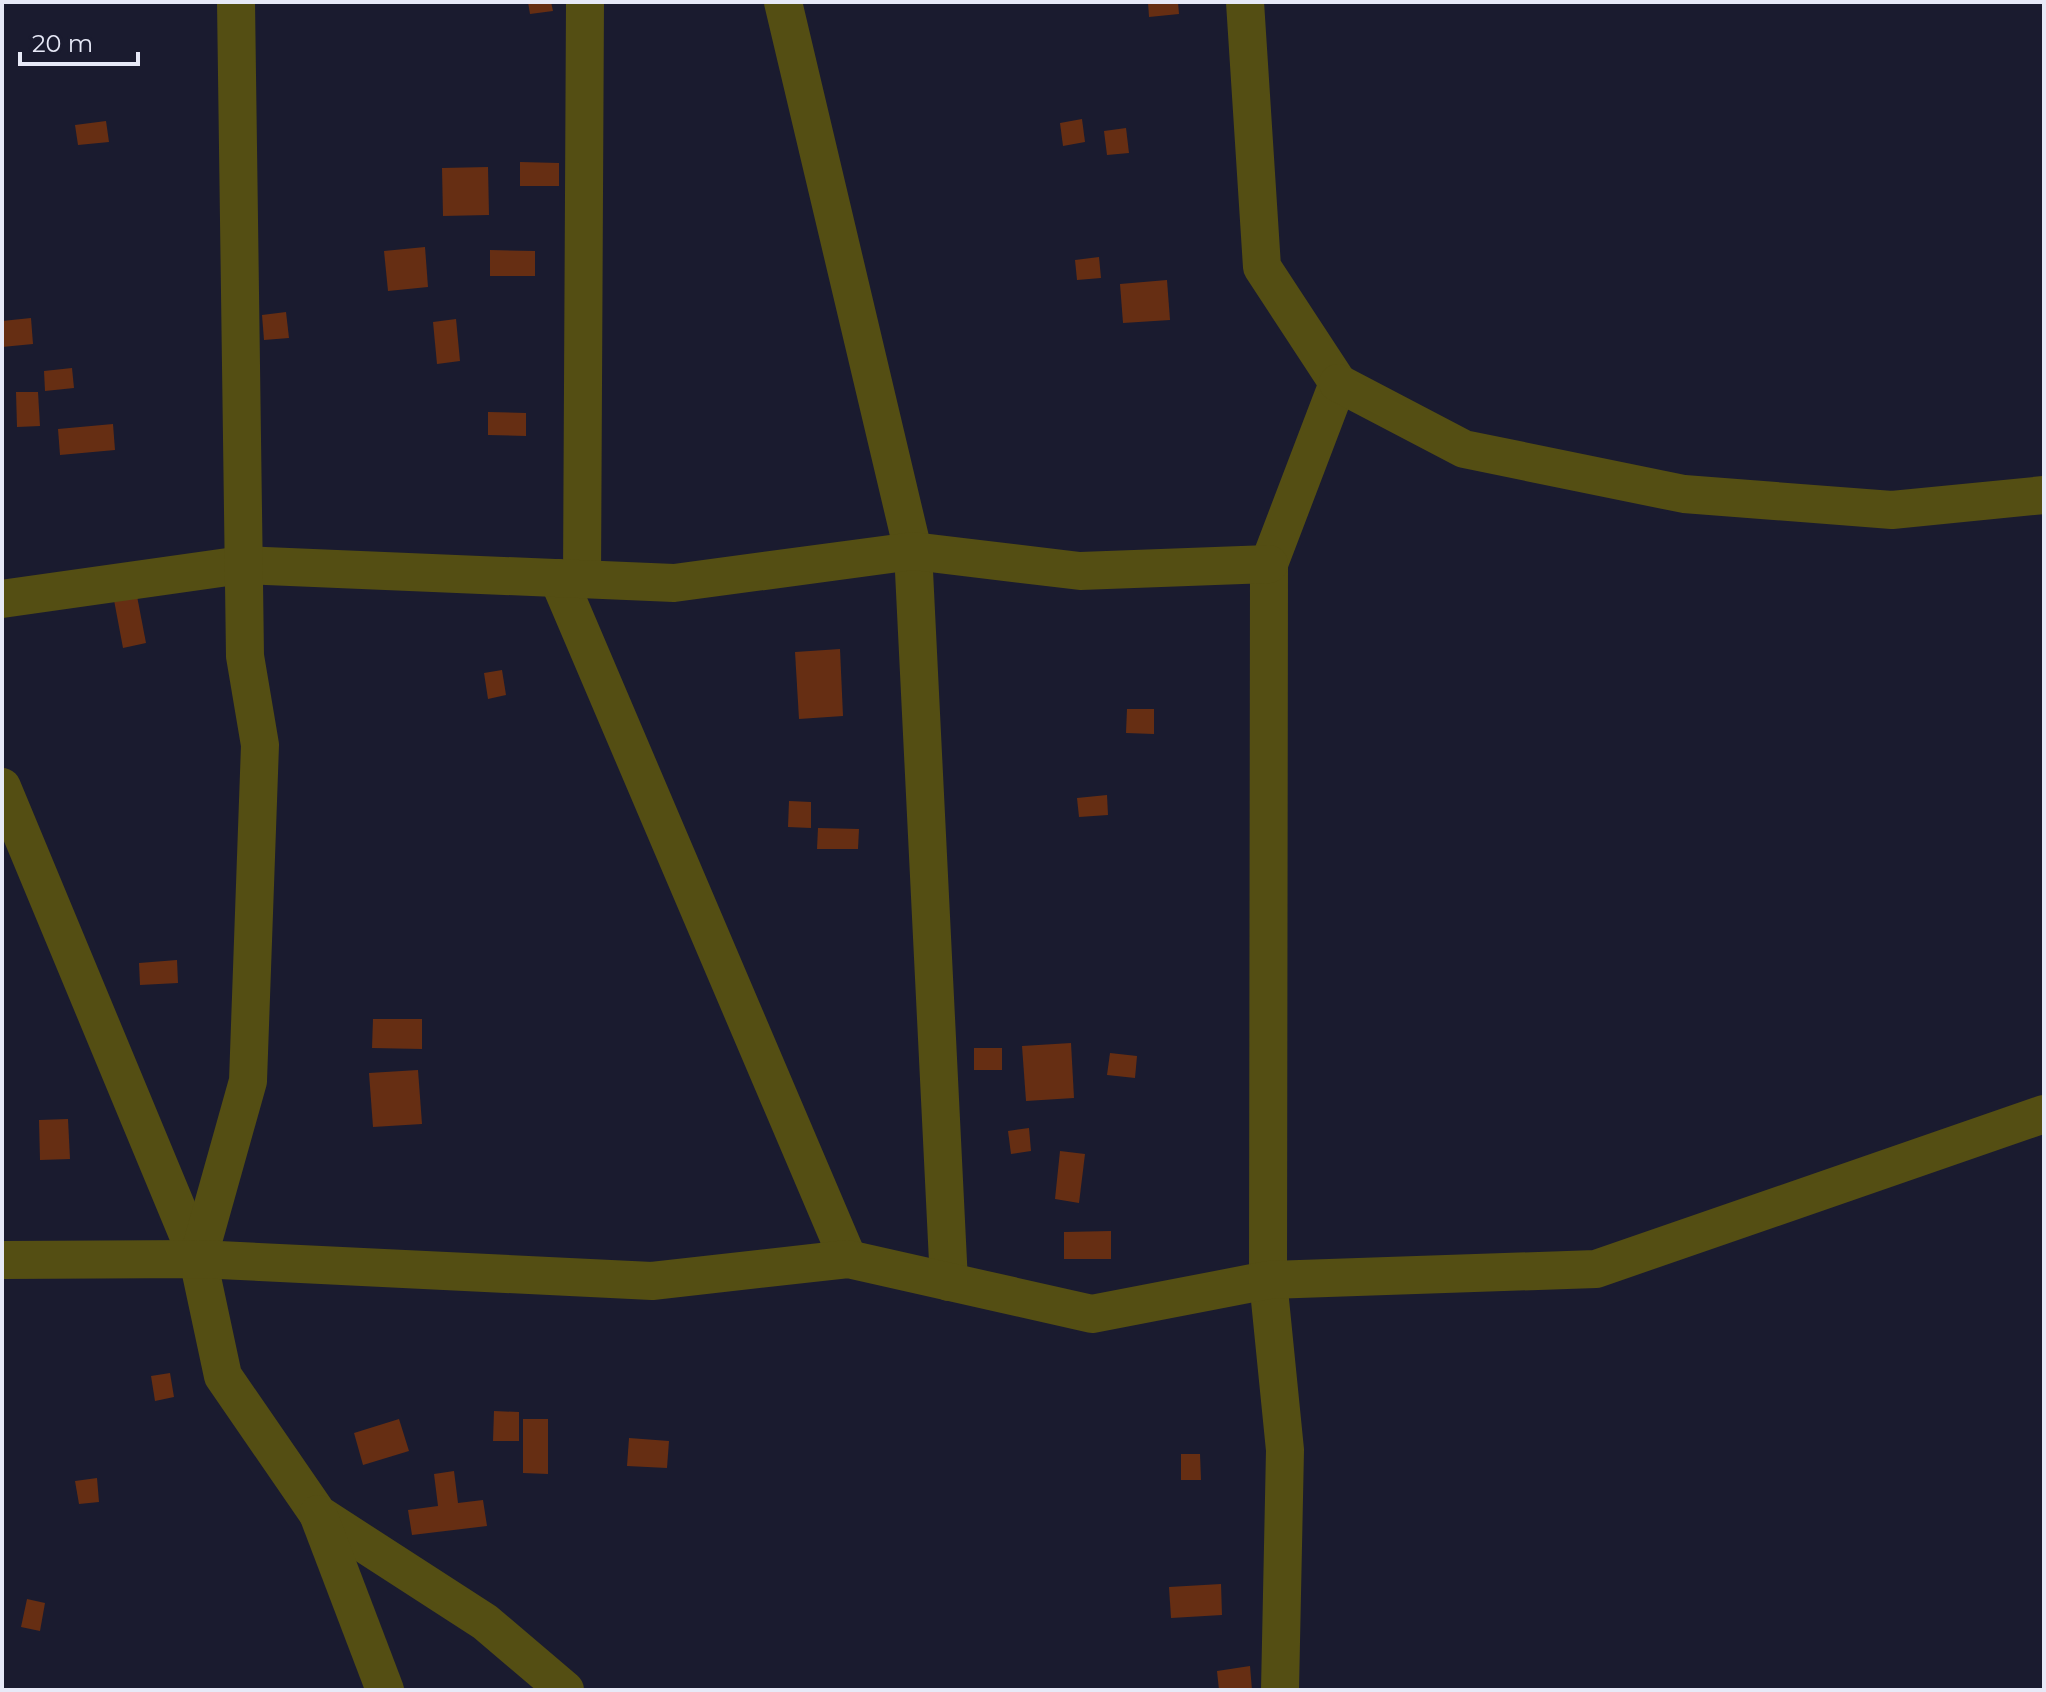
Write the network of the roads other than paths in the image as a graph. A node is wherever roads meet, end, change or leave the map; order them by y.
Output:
1 (236, 2) edge
2 (585, 2) edge
3 (783, 2) edge
4 (1245, 2) edge
5 (1338, 383) junction
6 (2044, 495) edge
7 (913, 551) junction
8 (1269, 564) junction
9 (242, 565) junction
10 (570, 579) junction
11 (2, 599) edge
12 (2, 787) edge
13 (16, 858) edge
14 (2044, 1114) edge
15 (198, 1259) junction
16 (848, 1259) junction
17 (2, 1260) edge
18 (1268, 1280) junction
19 (949, 1282) junction
20 (318, 1514) junction
21 (385, 1690) edge
22 (565, 1690) edge
23 (1280, 1690) edge

1 - 9 street
2 - 10 street
3 - 7 street
4 - 5 street
5 - 6 street
5 - 8 street
7 - 8 street
7 - 10 street
7 - 19 street
8 - 18 street
9 - 10 street
9 - 11 street
9 - 15 street
10 - 16 street
12 - 13 street
13 - 15 street
14 - 18 street
15 - 16 street
15 - 17 street
15 - 20 street
16 - 19 street
18 - 19 street
18 - 23 street
20 - 21 street
20 - 22 street

